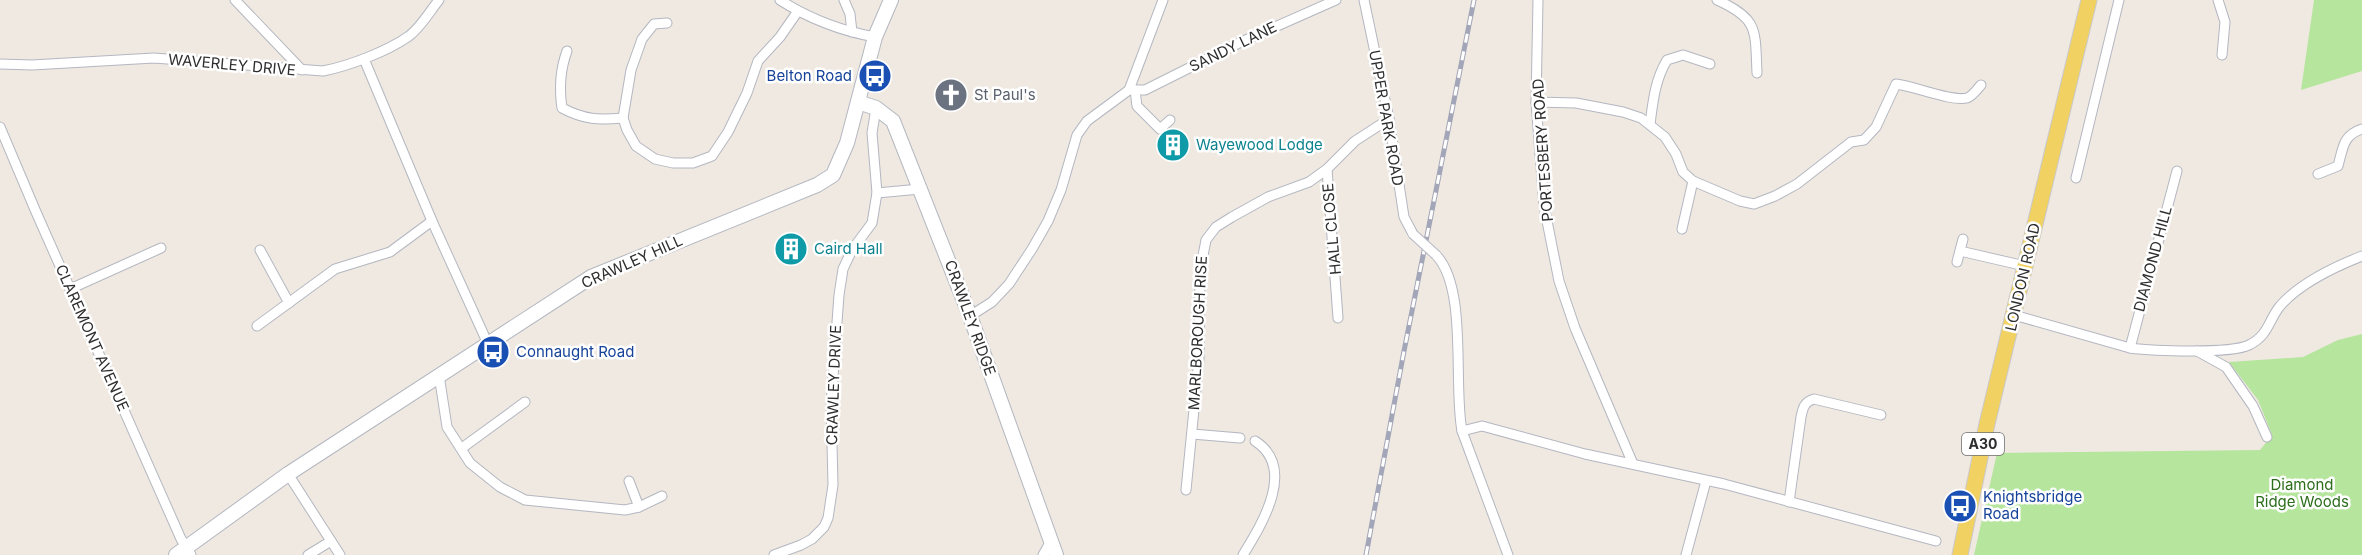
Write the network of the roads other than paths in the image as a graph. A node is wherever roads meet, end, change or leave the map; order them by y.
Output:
1 (235, 0) edge
2 (439, 0) edge
3 (780, 0) edge
4 (844, 0) edge
5 (891, 0) edge
6 (1163, 0) edge
7 (1336, 0) edge
8 (1364, 0) edge
9 (1538, 0) edge
10 (1717, 0) edge
11 (2090, 0) edge
12 (2119, 0) edge
13 (2218, 0) edge
14 (798, 11) junction
15 (667, 23) dead end
16 (852, 32) junction
17 (875, 37) junction
18 (567, 51) dead end
19 (2222, 55) dead end
20 (364, 59) junction
21 (0, 64) edge
22 (1710, 64) dead end
23 (302, 70) junction
24 (1757, 73) dead end
25 (1981, 85) dead end
26 (1132, 90) junction
27 (858, 102) junction
28 (1536, 102) junction
29 (876, 108) junction
30 (623, 118) junction
31 (1389, 119) junction
32 (1170, 120) dead end
33 (1650, 124) junction
34 (0, 127) edge
35 (2362, 129) edge
36 (1327, 169) junction
37 (2177, 171) dead end
38 (2318, 174) dead end
39 (2076, 178) dead end
40 (1693, 181) junction
41 (920, 189) junction
42 (877, 193) junction
43 (432, 221) junction
44 (1682, 229) dead end
45 (1963, 239) dead end
46 (161, 248) dead end
47 (260, 250) dead end
48 (1960, 251) junction
49 (2362, 256) edge
50 (1957, 262) dead end
51 (2025, 266) junction
52 (70, 289) junction
53 (289, 303) junction
54 (2014, 315) junction
55 (970, 316) junction
56 (1338, 318) dead end
57 (257, 326) dead end
58 (488, 344) junction
59 (2130, 348) junction
60 (2195, 350) junction
61 (440, 375) junction
62 (525, 402) dead end
63 (1881, 415) dead end
64 (1462, 431) junction
65 (1192, 434) junction
66 (2267, 437) dead end
67 (1240, 438) dead end
68 (1255, 441) dead end
69 (462, 448) junction
70 (1633, 464) junction
71 (288, 474) junction
72 (629, 481) dead end
73 (1706, 481) junction
74 (1186, 490) dead end
75 (662, 496) dead end
76 (1789, 502) junction
77 (639, 507) junction
78 (1935, 540) dead end
79 (331, 541) junction
80 (1050, 541) junction
81 (185, 552) edge
82 (308, 555) edge
83 (340, 555) edge
84 (774, 555) edge
85 (1043, 555) edge
86 (1056, 555) edge
87 (1243, 555) edge
88 (1508, 555) edge
89 (1686, 555) edge
90 (1960, 555) edge

1 - 23 street
2 - 20 street, WAVERLEY DRIVE
3 - 14 street
4 - 16 street
5 - 17 street, CRAWLEY HILL
6 - 26 street
7 - 26 street, SANDY LANE
8 - 31 street, UPPER PARK ROAD
9 - 28 street, PORTESBERY ROAD
10 - 24 street
11 - 51 main road, LONDON ROAD / A30
12 - 39 street
13 - 19 street
14 - 16 street
14 - 30 street
15 - 30 street
16 - 17 street
17 - 27 street, CRAWLEY HILL
18 - 30 street
20 - 23 street, WAVERLEY DRIVE
20 - 43 street
21 - 23 street, WAVERLEY DRIVE
22 - 33 street
25 - 40 street
26 - 32 street
26 - 55 street, SANDY LANE
27 - 29 street, CRAWLEY RIDGE
27 - 58 street, CRAWLEY HILL
28 - 33 street
28 - 70 street, PORTESBERY ROAD
29 - 41 street, CRAWLEY RIDGE
29 - 42 street, CRAWLEY DRIVE
31 - 36 street, MARLBOROUGH RISE
31 - 64 street, UPPER PARK ROAD, bridge
33 - 40 street
34 - 52 street, CLAREMONT AVENUE
35 - 38 street
36 - 56 street, HALL CLOSE
36 - 65 street, MARLBOROUGH RISE
37 - 59 street, DIAMOND HILL
40 - 44 street
41 - 42 street
41 - 55 street, CRAWLEY RIDGE
42 - 84 street, CRAWLEY DRIVE
43 - 53 street
43 - 58 street
45 - 48 street
46 - 52 street
47 - 53 street
48 - 50 street
48 - 51 street
49 - 60 street
51 - 54 main road, LONDON ROAD / A30
52 - 81 street, CLAREMONT AVENUE
53 - 57 street
54 - 59 street
54 - 90 main road, LONDON ROAD / A30
55 - 80 street, CRAWLEY RIDGE
58 - 61 street, CRAWLEY HILL
59 - 60 street
60 - 66 street
61 - 69 street
61 - 71 street, CRAWLEY HILL
62 - 69 street
63 - 76 street
64 - 70 street
64 - 88 street
65 - 67 street
65 - 74 street, MARLBOROUGH RISE
68 - 87 street
69 - 77 street
70 - 73 street
71 - 79 street
71 - 81 street, CRAWLEY HILL
72 - 77 street
73 - 76 street
73 - 89 street
75 - 77 street
76 - 78 street
79 - 82 street
79 - 83 street
80 - 85 street
80 - 86 street, CRAWLEY RIDGE

